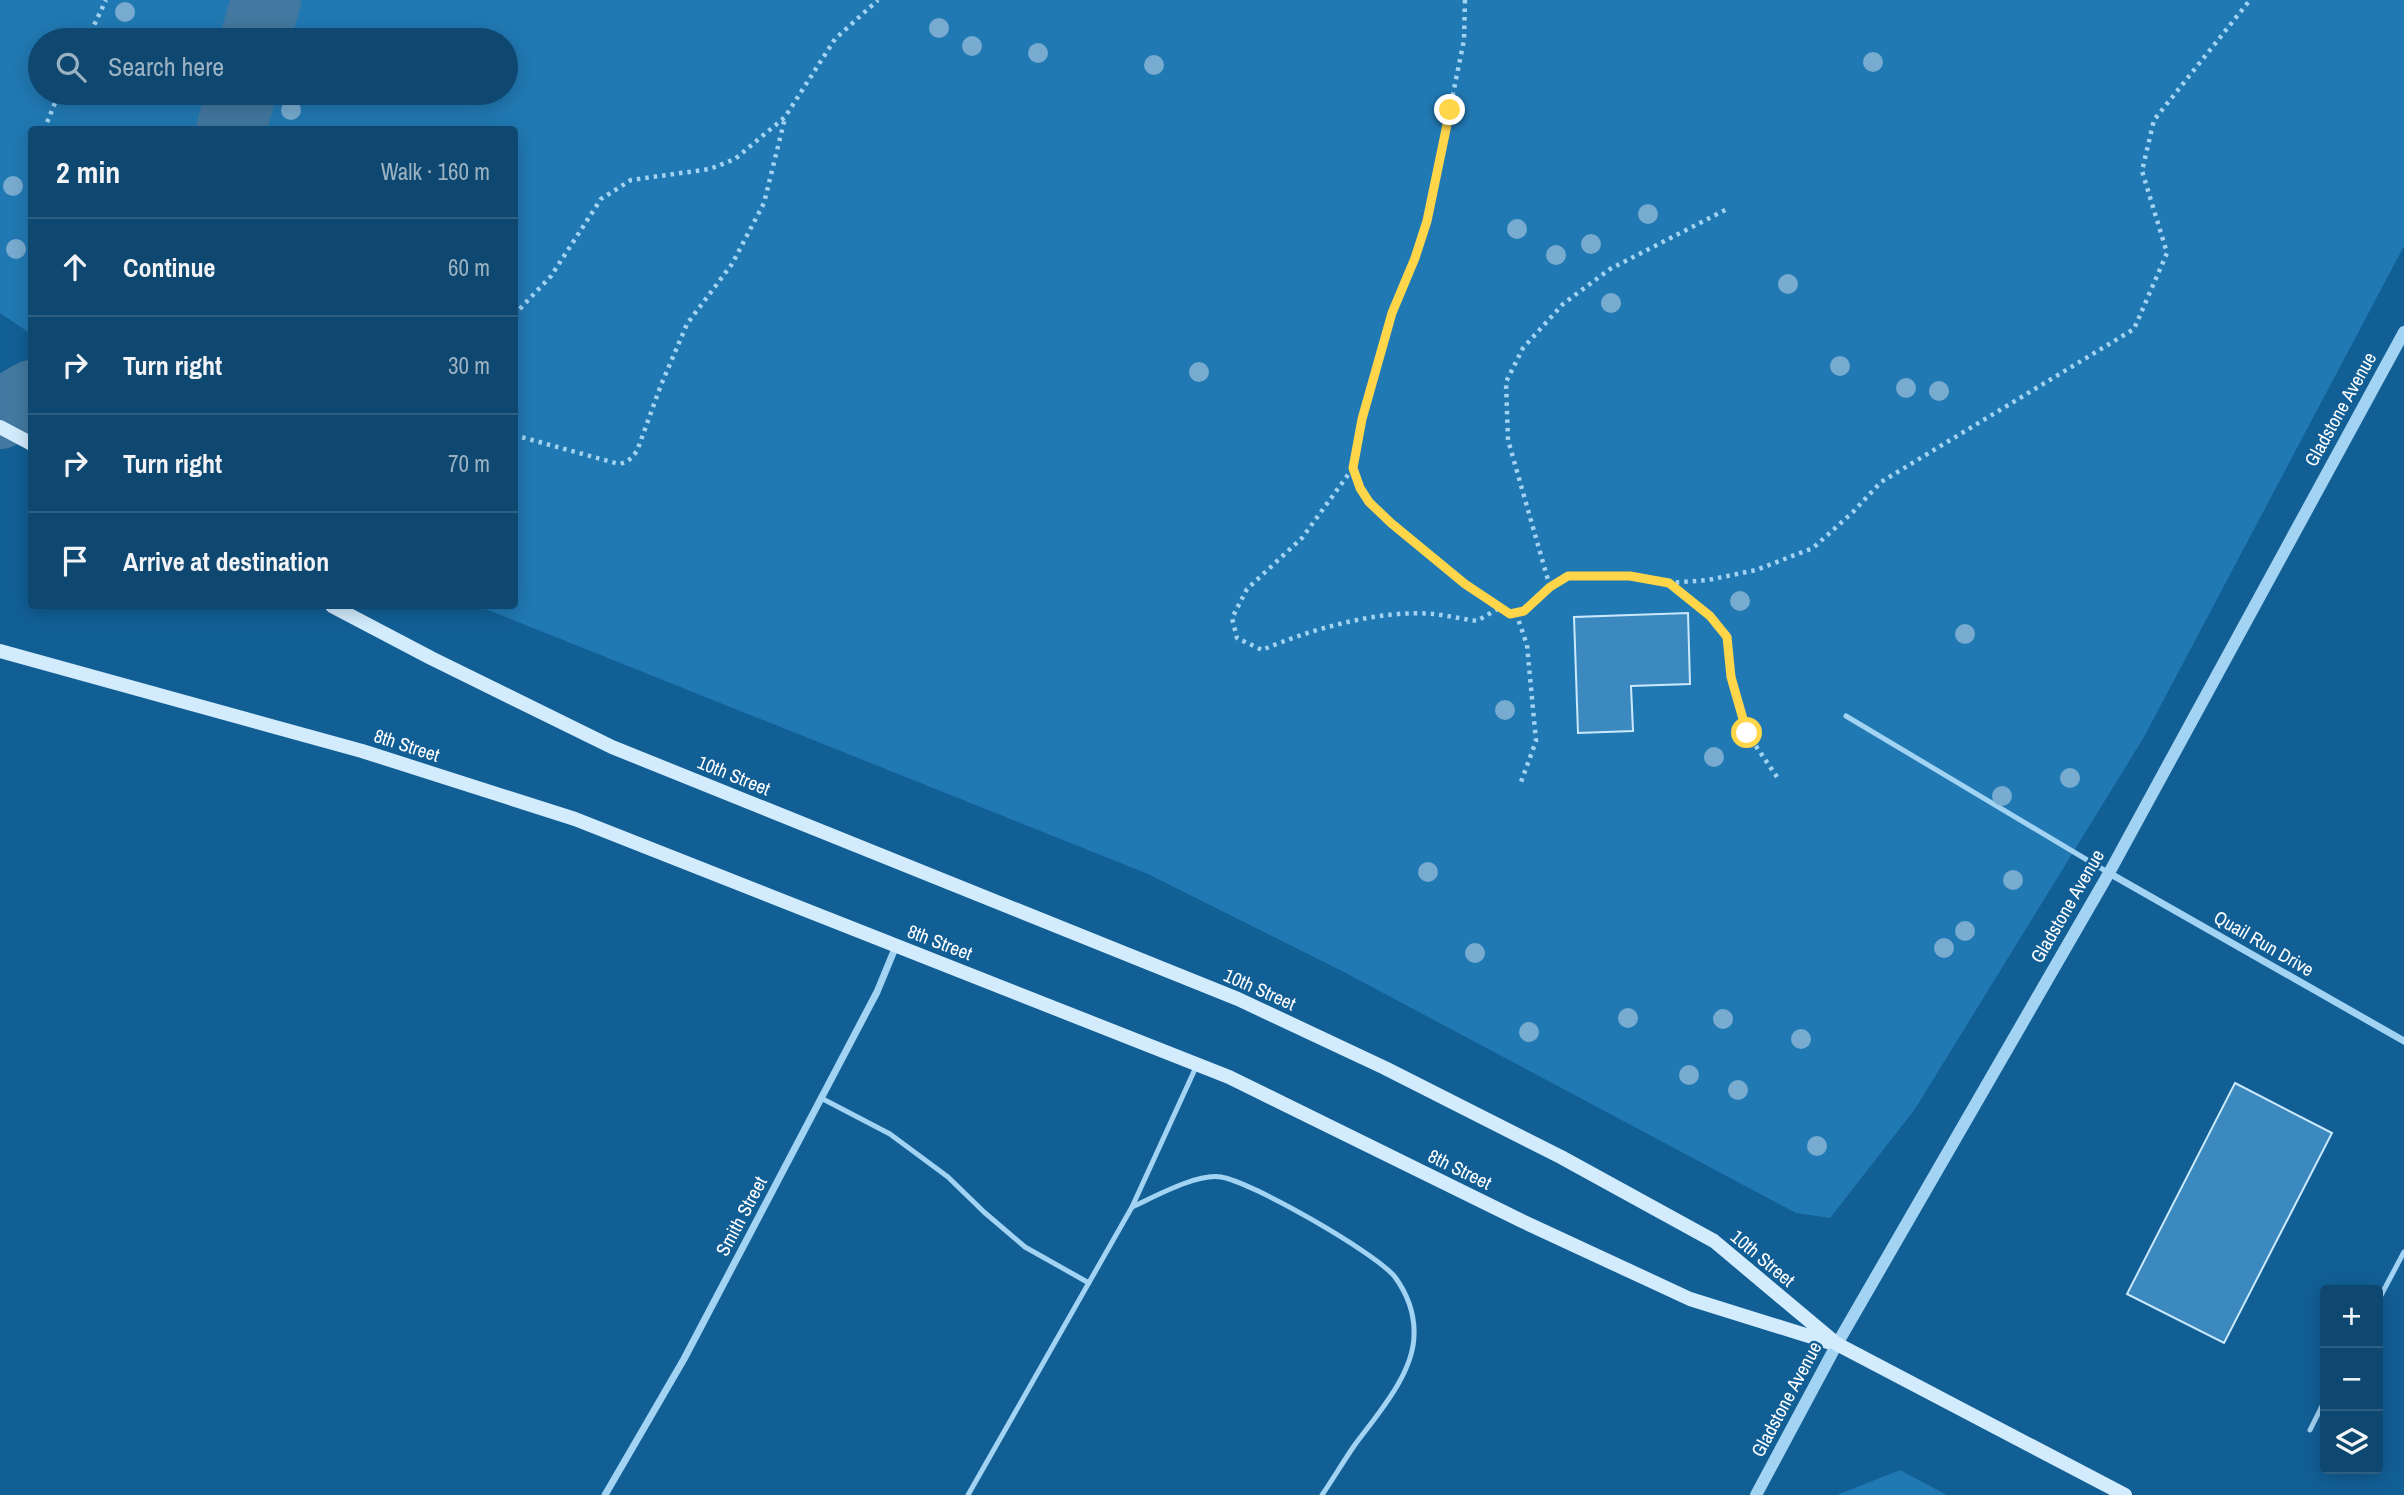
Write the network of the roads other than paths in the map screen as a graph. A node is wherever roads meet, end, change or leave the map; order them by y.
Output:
1 (2404, 332) edge
2 (0, 426) edge
3 (28, 442) edge
4 (338, 609) edge
5 (0, 651) edge
6 (1846, 716) dead end
7 (2109, 873) junction
8 (896, 946) junction
9 (2404, 1041) edge
10 (1198, 1064) junction
11 (821, 1098) junction
12 (1132, 1207) junction
13 (2404, 1252) edge
14 (1089, 1283) junction
15 (2383, 1292) edge
16 (1836, 1344) junction
17 (2320, 1409) edge
18 (2309, 1430) dead end
19 (605, 1495) edge
20 (968, 1495) edge
21 (1322, 1495) edge
22 (1756, 1495) edge
23 (2125, 1495) edge

1 - 7 street, Gladstone Avenue
2 - 3 main road
4 - 16 main road, 10th Street
5 - 8 main road, 8th Street
6 - 7 lane
7 - 9 street, Quail Run Drive
7 - 16 street, Gladstone Avenue
8 - 10 main road, 8th Street
8 - 11 street, Smith Street
10 - 12 lane
10 - 16 main road, 8th Street
11 - 14 lane
11 - 19 street, Smith Street
12 - 14 lane
12 - 21 lane
13 - 15 lane
14 - 20 lane
16 - 22 street, Gladstone Avenue
16 - 23 main road, 10th Street
17 - 18 lane

